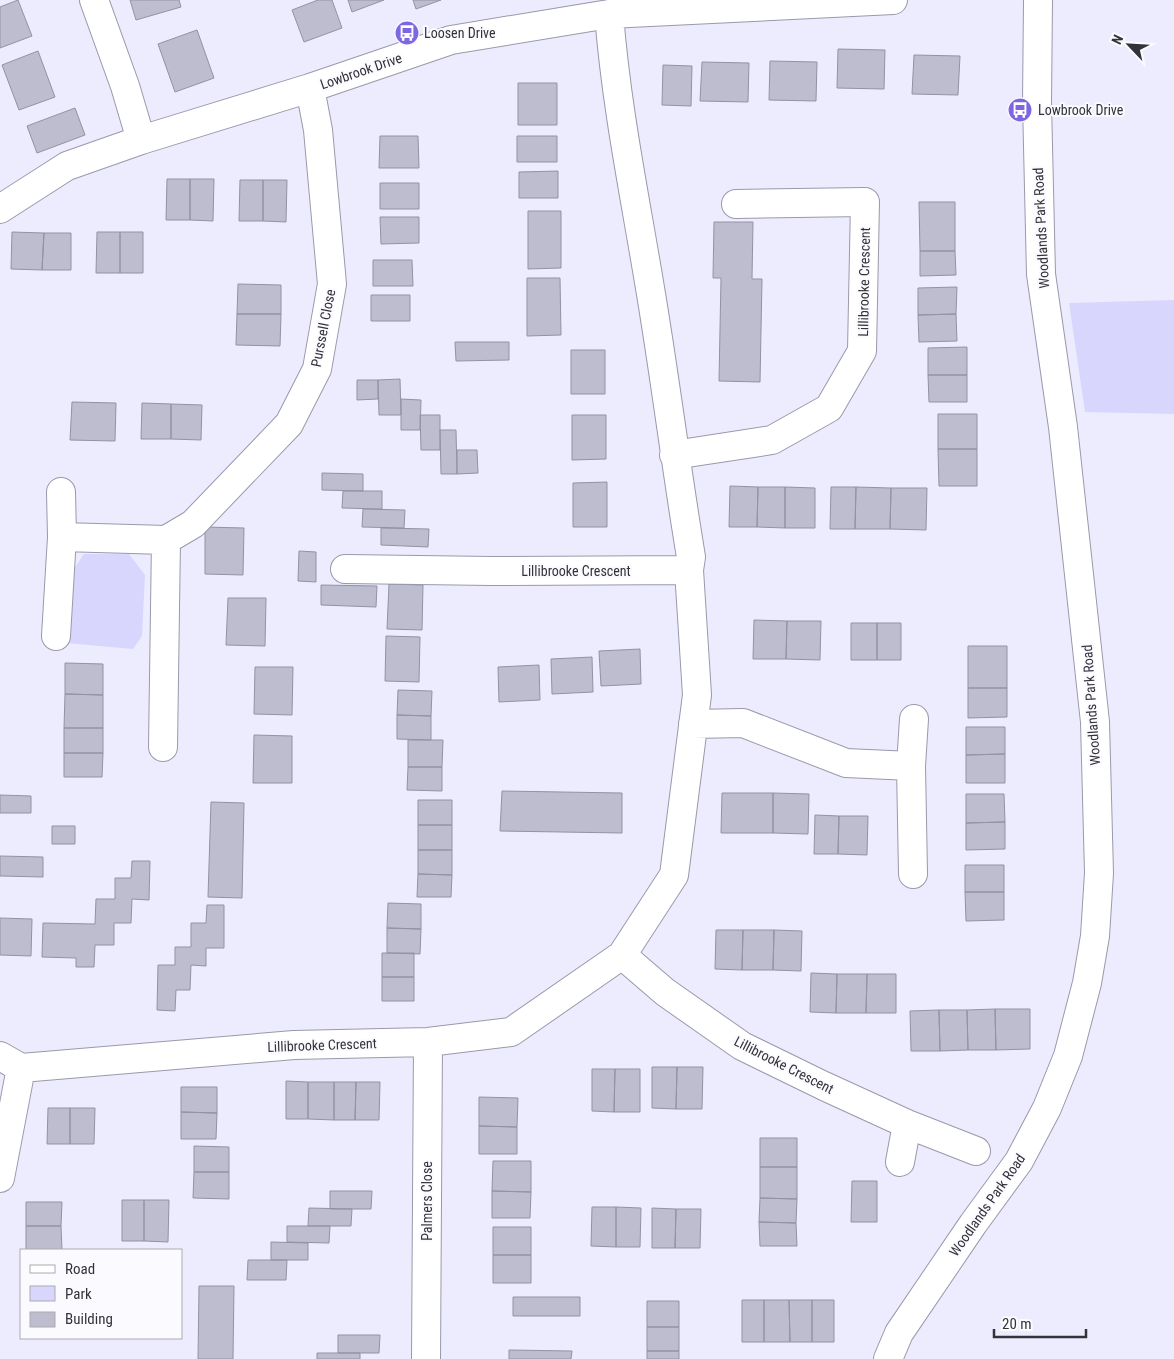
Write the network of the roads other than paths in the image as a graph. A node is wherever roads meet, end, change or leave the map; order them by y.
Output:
1 (94, 0) edge
2 (893, 0) edge
3 (1038, 0) edge
4 (609, 14) junction
5 (310, 88) junction
6 (141, 140) junction
7 (736, 204) dead end
8 (0, 209) edge
9 (674, 455) junction
10 (61, 492) dead end
11 (62, 537) junction
12 (166, 540) junction
13 (345, 569) dead end
14 (690, 570) junction
15 (56, 636) dead end
16 (914, 719) dead end
17 (693, 724) junction
18 (163, 747) dead end
19 (911, 766) junction
20 (913, 874) dead end
21 (622, 955) junction
22 (428, 1042) junction
23 (11, 1062) edge
24 (907, 1124) junction
25 (976, 1151) dead end
26 (900, 1162) dead end
27 (0, 1178) edge
28 (426, 1359) edge
29 (888, 1359) edge

1 - 6 street
2 - 4 street, Lowbrook Drive
3 - 29 street, Woodlands Park Road
4 - 5 street, Lowbrook Drive
4 - 9 street, Lillibrooke Crescent
5 - 6 street, Lowbrook Drive
5 - 12 street, Purssell Close
6 - 8 street, Lowbrook Drive
7 - 9 street, Lillibrooke Crescent
9 - 14 street, Lillibrooke Crescent
10 - 11 street
11 - 12 street
11 - 15 street
12 - 18 street
13 - 14 street, Lillibrooke Crescent
14 - 17 street, Lillibrooke Crescent
16 - 19 street
17 - 19 street
17 - 21 street, Lillibrooke Crescent
19 - 20 street
21 - 22 street, Lillibrooke Crescent
21 - 24 street, Lillibrooke Crescent
22 - 23 street, Lillibrooke Crescent
22 - 28 street, Palmers Close
23 - 27 street
24 - 25 street, Lillibrooke Crescent
24 - 26 street

